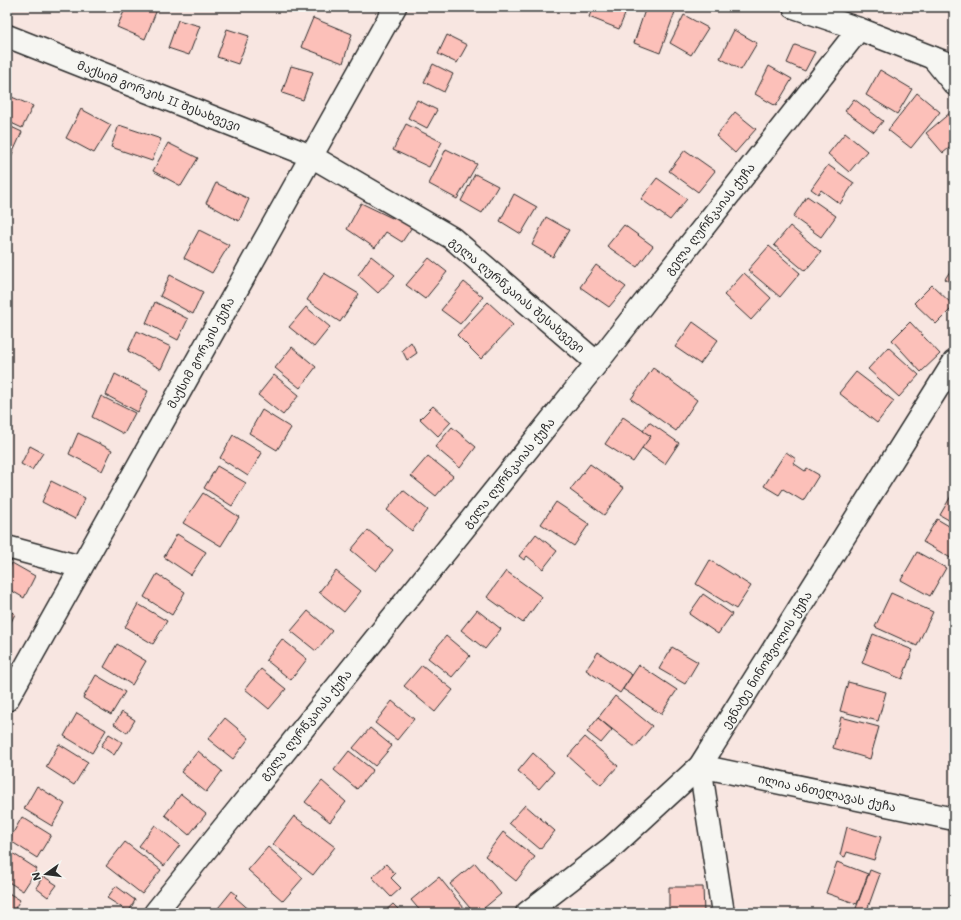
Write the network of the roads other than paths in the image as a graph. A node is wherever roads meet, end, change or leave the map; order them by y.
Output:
1 (395, 7) edge
2 (794, 7) edge
3 (859, 30) junction
4 (7, 36) edge
5 (932, 57) junction
6 (954, 66) edge
7 (954, 84) edge
8 (311, 156) junction
9 (954, 362) edge
10 (597, 363) junction
11 (7, 547) edge
12 (81, 567) junction
13 (7, 700) edge
14 (700, 766) junction
15 (954, 819) edge
16 (155, 913) edge
17 (527, 913) edge
18 (722, 913) edge

1 - 8 street, მაქსიმ გორკის ქუჩა
2 - 3 street
3 - 5 street
3 - 10 street, გელა ღურწკაიას ქუჩა
4 - 8 street, მაქსიმ გორკის II შესახვევი
5 - 6 street
5 - 7 street
8 - 10 street, გელა ღურწკაიას შესახვევი
8 - 12 street, მაქსიმ გორკის ქუჩა
9 - 14 street, ეგნატე ნინოშვილის ქუჩა
10 - 16 street, გელა ღურწკაიას ქუჩა
11 - 12 street
12 - 13 street, მაქსიმ გორკის ქუჩა
14 - 15 street, ილია ანთელავას ქუჩა
14 - 17 street, ეგნატე ნინოშვილის ქუჩა
14 - 18 street

